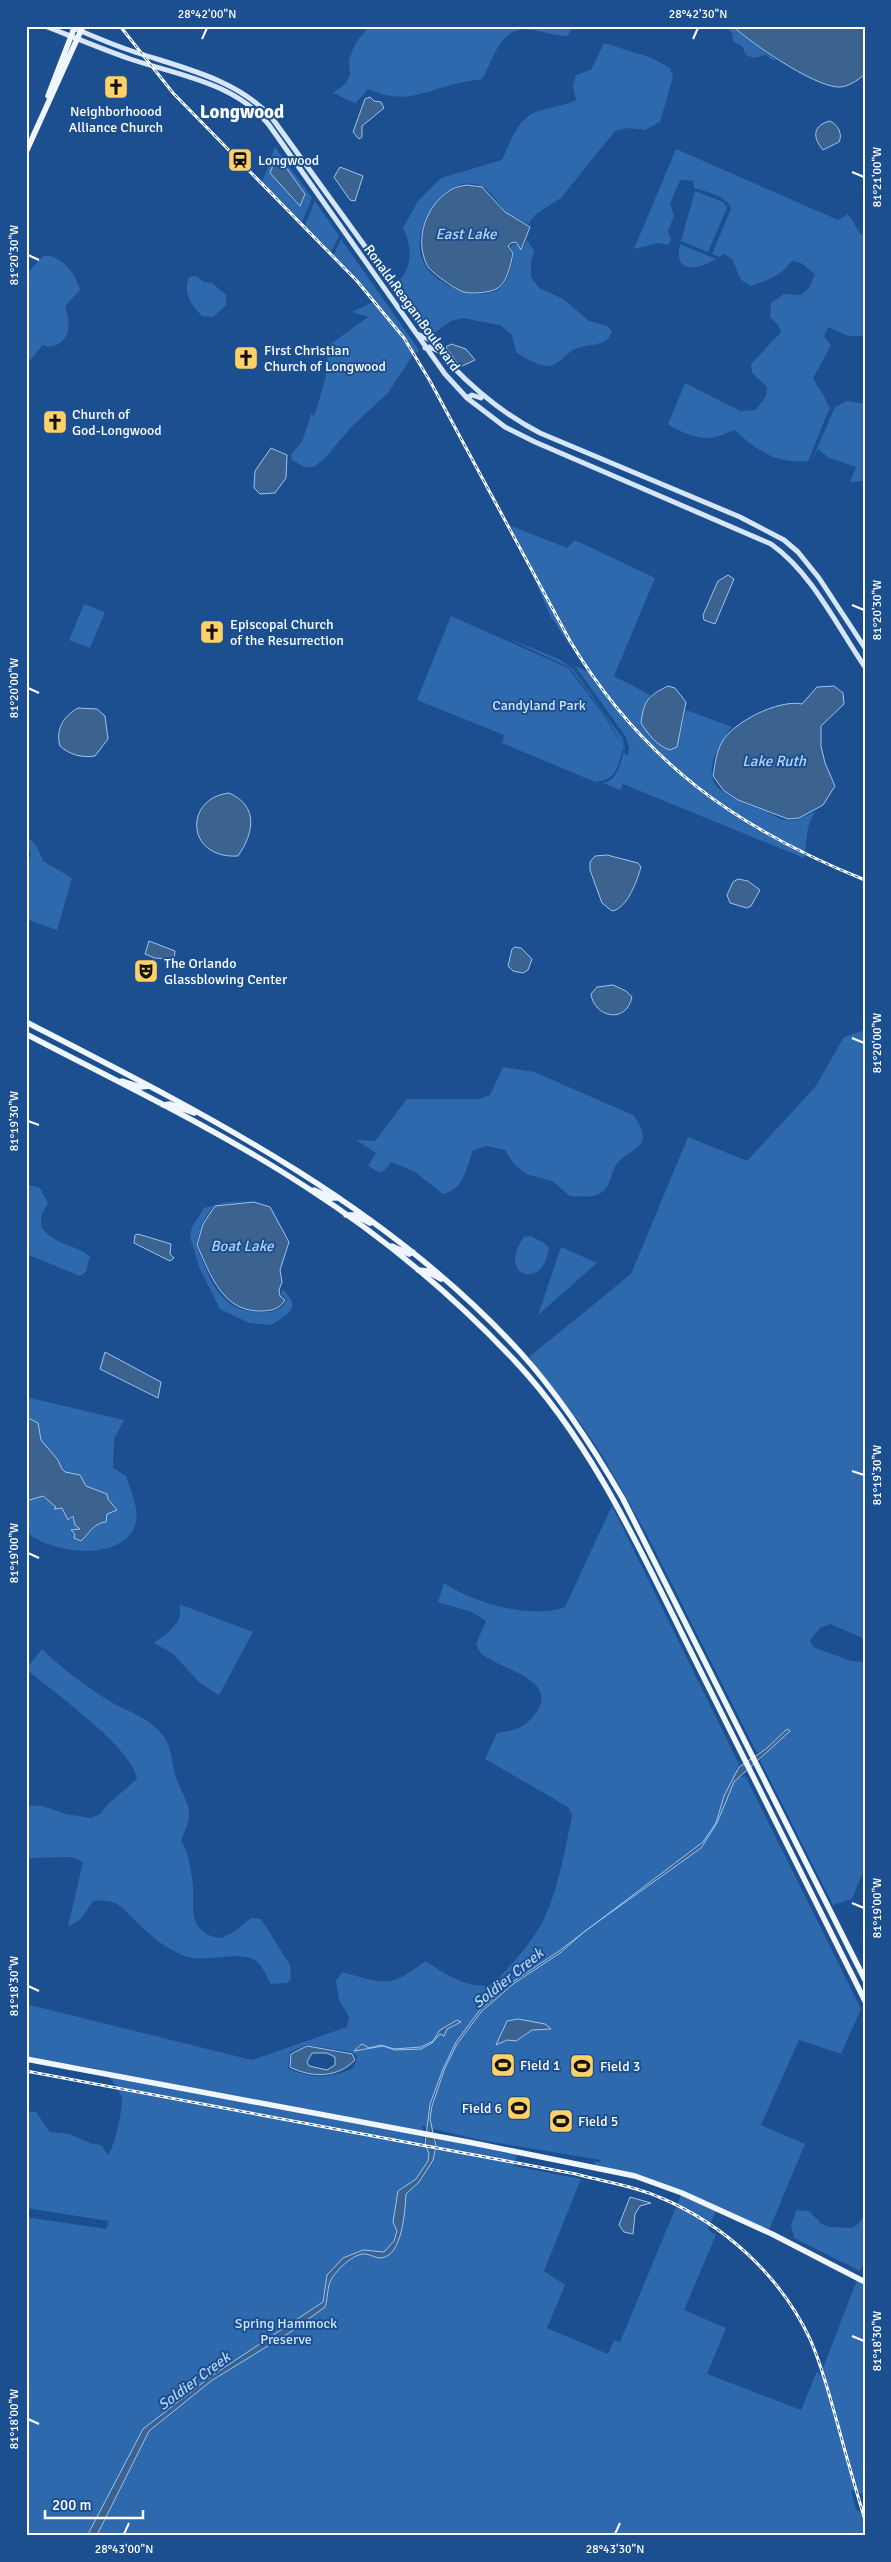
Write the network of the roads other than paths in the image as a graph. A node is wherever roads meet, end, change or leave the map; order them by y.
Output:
1 (45, 26) edge
2 (76, 28) edge
3 (71, 36) junction
4 (78, 38) junction
5 (47, 101) junction
6 (279, 127) junction
7 (274, 132) junction
8 (26, 152) edge
9 (414, 332) junction
10 (433, 341) junction
11 (424, 348) junction
12 (443, 354) junction
13 (467, 398) junction
14 (492, 405) junction
15 (838, 606) junction
16 (828, 611) junction
17 (865, 648) edge
18 (865, 667) edge
19 (26, 1022) edge
20 (26, 1034) edge
21 (108, 1076) junction
22 (149, 1086) junction
23 (162, 1105) junction
24 (206, 1116) junction
25 (308, 1188) junction
26 (339, 1198) junction
27 (346, 1215) junction
28 (381, 1228) junction
29 (379, 1239) junction
30 (413, 1252) junction
31 (418, 1270) junction
32 (452, 1285) junction
33 (572, 1434) junction
34 (586, 1439) junction
35 (582, 1449) junction
36 (596, 1453) junction
37 (727, 1725) junction
38 (742, 1733) junction
39 (740, 1751) junction
40 (865, 1980) edge
41 (865, 2002) edge
42 (26, 2059) edge
43 (865, 2282) edge

1 - 3 main road, Ronald Reagan Boulevard
2 - 3 main road
2 - 4 main road
2 - 6 main road, Ronald Reagan Boulevard
3 - 4 main road, Ronald Reagan Boulevard
3 - 5 main road
4 - 5 main road
4 - 7 main road, Ronald Reagan Boulevard
5 - 8 main road
6 - 7 main road
6 - 10 main road, Ronald Reagan Boulevard
7 - 9 main road, Ronald Reagan Boulevard
9 - 10 main road
9 - 11 main road, Ronald Reagan Boulevard
10 - 12 main road, Ronald Reagan Boulevard
11 - 12 main road
11 - 13 main road, Ronald Reagan Boulevard
12 - 14 main road, Ronald Reagan Boulevard
13 - 14 main road
13 - 16 main road, Ronald Reagan Boulevard
14 - 15 main road, Ronald Reagan Boulevard
15 - 16 main road
15 - 17 main road, Ronald Reagan Boulevard
16 - 18 main road, Ronald Reagan Boulevard
19 - 22 main road
20 - 21 main road
21 - 22 main road
21 - 23 main road
22 - 24 main road
23 - 24 main road
23 - 25 main road
24 - 26 main road
25 - 26 main road
25 - 27 main road
26 - 28 main road
27 - 28 main road
27 - 29 main road
28 - 30 main road
29 - 30 main road
29 - 31 main road
30 - 32 main road
31 - 32 main road
31 - 33 main road
32 - 34 main road
33 - 34 main road
33 - 35 main road
34 - 36 main road
35 - 36 main road
35 - 37 main road
36 - 38 main road
37 - 38 main road
37 - 39 main road
38 - 39 main road
38 - 40 main road
39 - 41 main road
42 - 43 main road

